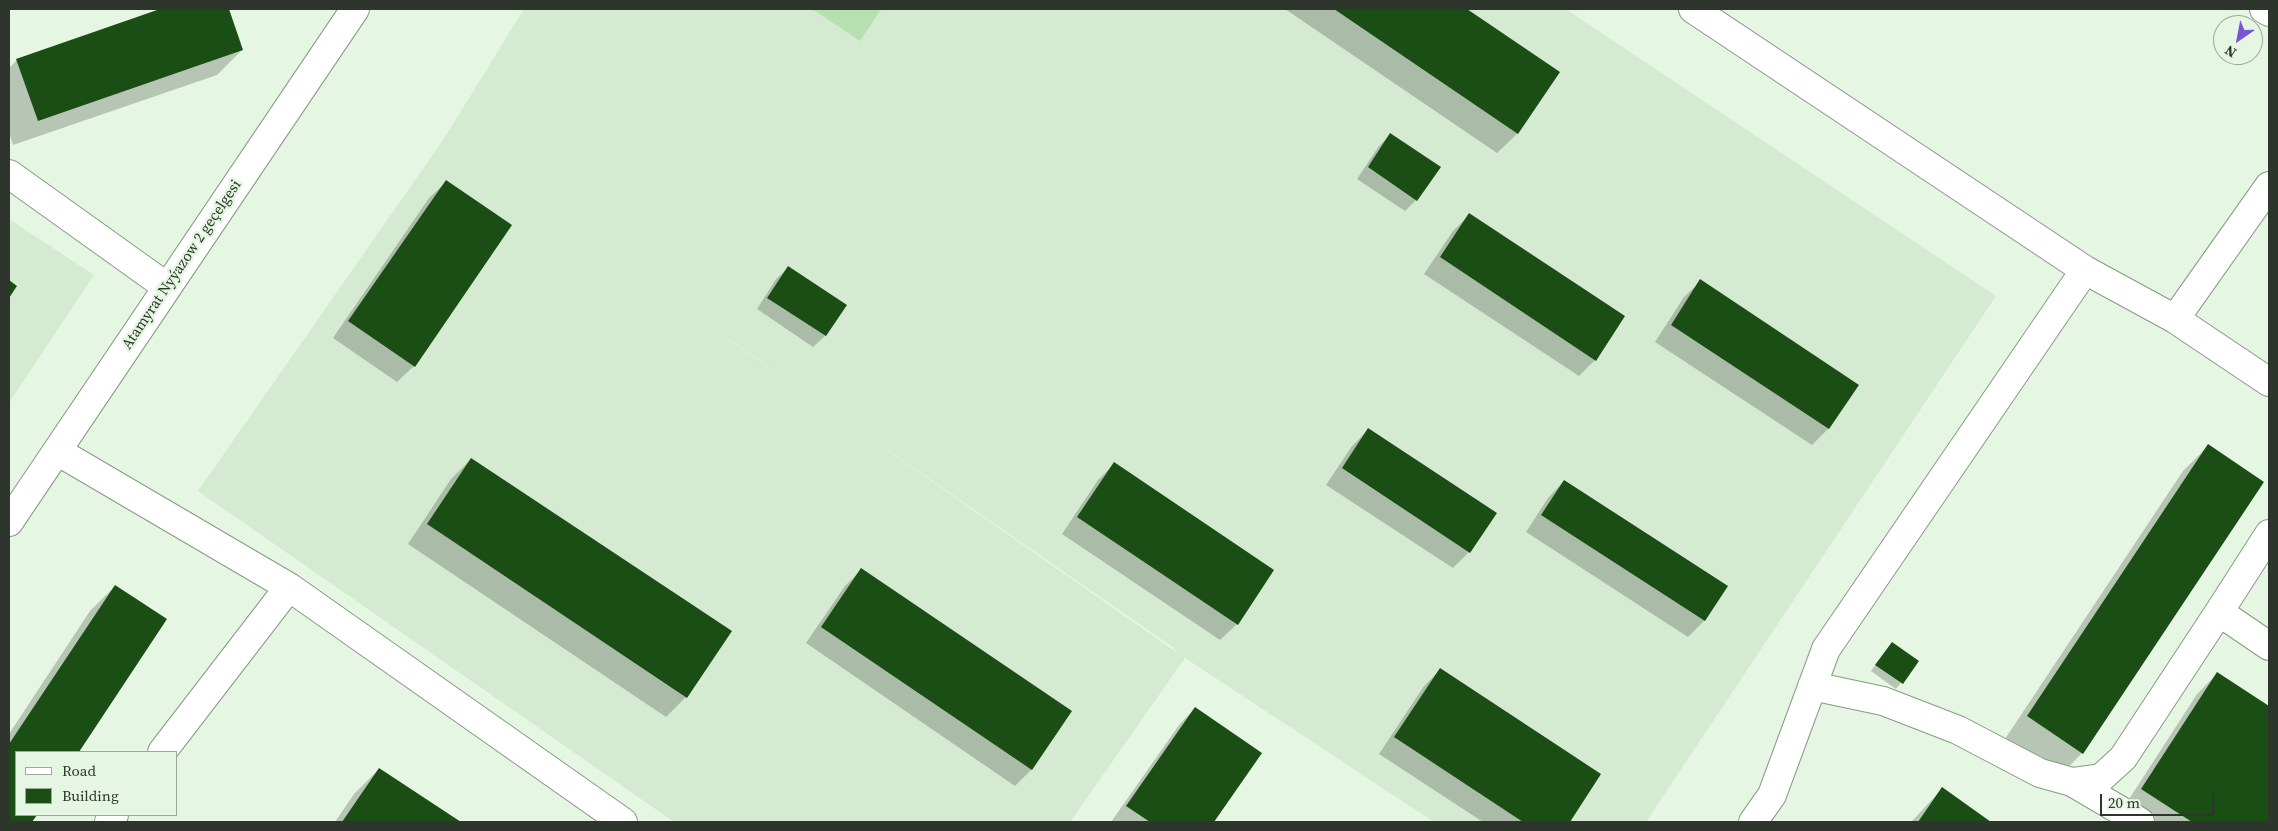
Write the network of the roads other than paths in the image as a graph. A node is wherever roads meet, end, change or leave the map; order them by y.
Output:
1 (355, 9) edge
2 (1693, 9) edge
3 (2264, 9) edge
4 (2269, 12) edge
5 (9, 174) edge
6 (2269, 186) edge
7 (2085, 270) junction
8 (168, 287) junction
9 (2175, 319) junction
10 (2269, 382) edge
11 (57, 451) junction
12 (9, 522) edge
13 (2269, 534) edge
14 (289, 587) junction
15 (2219, 612) junction
16 (2269, 646) edge
17 (1812, 686) junction
18 (163, 751) edge
19 (2072, 782) junction
20 (621, 822) edge
21 (1753, 822) edge
22 (2140, 822) edge

1 - 8 street, Atamyrat Nyýazow 2 geçelgesi
2 - 7 street
3 - 4 street
5 - 8 street
6 - 9 street
7 - 9 street
7 - 17 street
8 - 11 street, Atamyrat Nyýazow 2 geçelgesi
9 - 10 street
11 - 12 street, Atamyrat Nyýazow 2 geçelgesi
11 - 14 street
13 - 15 street
14 - 18 street
14 - 20 street
15 - 16 street
15 - 19 street
17 - 19 street
17 - 21 street
19 - 22 street

